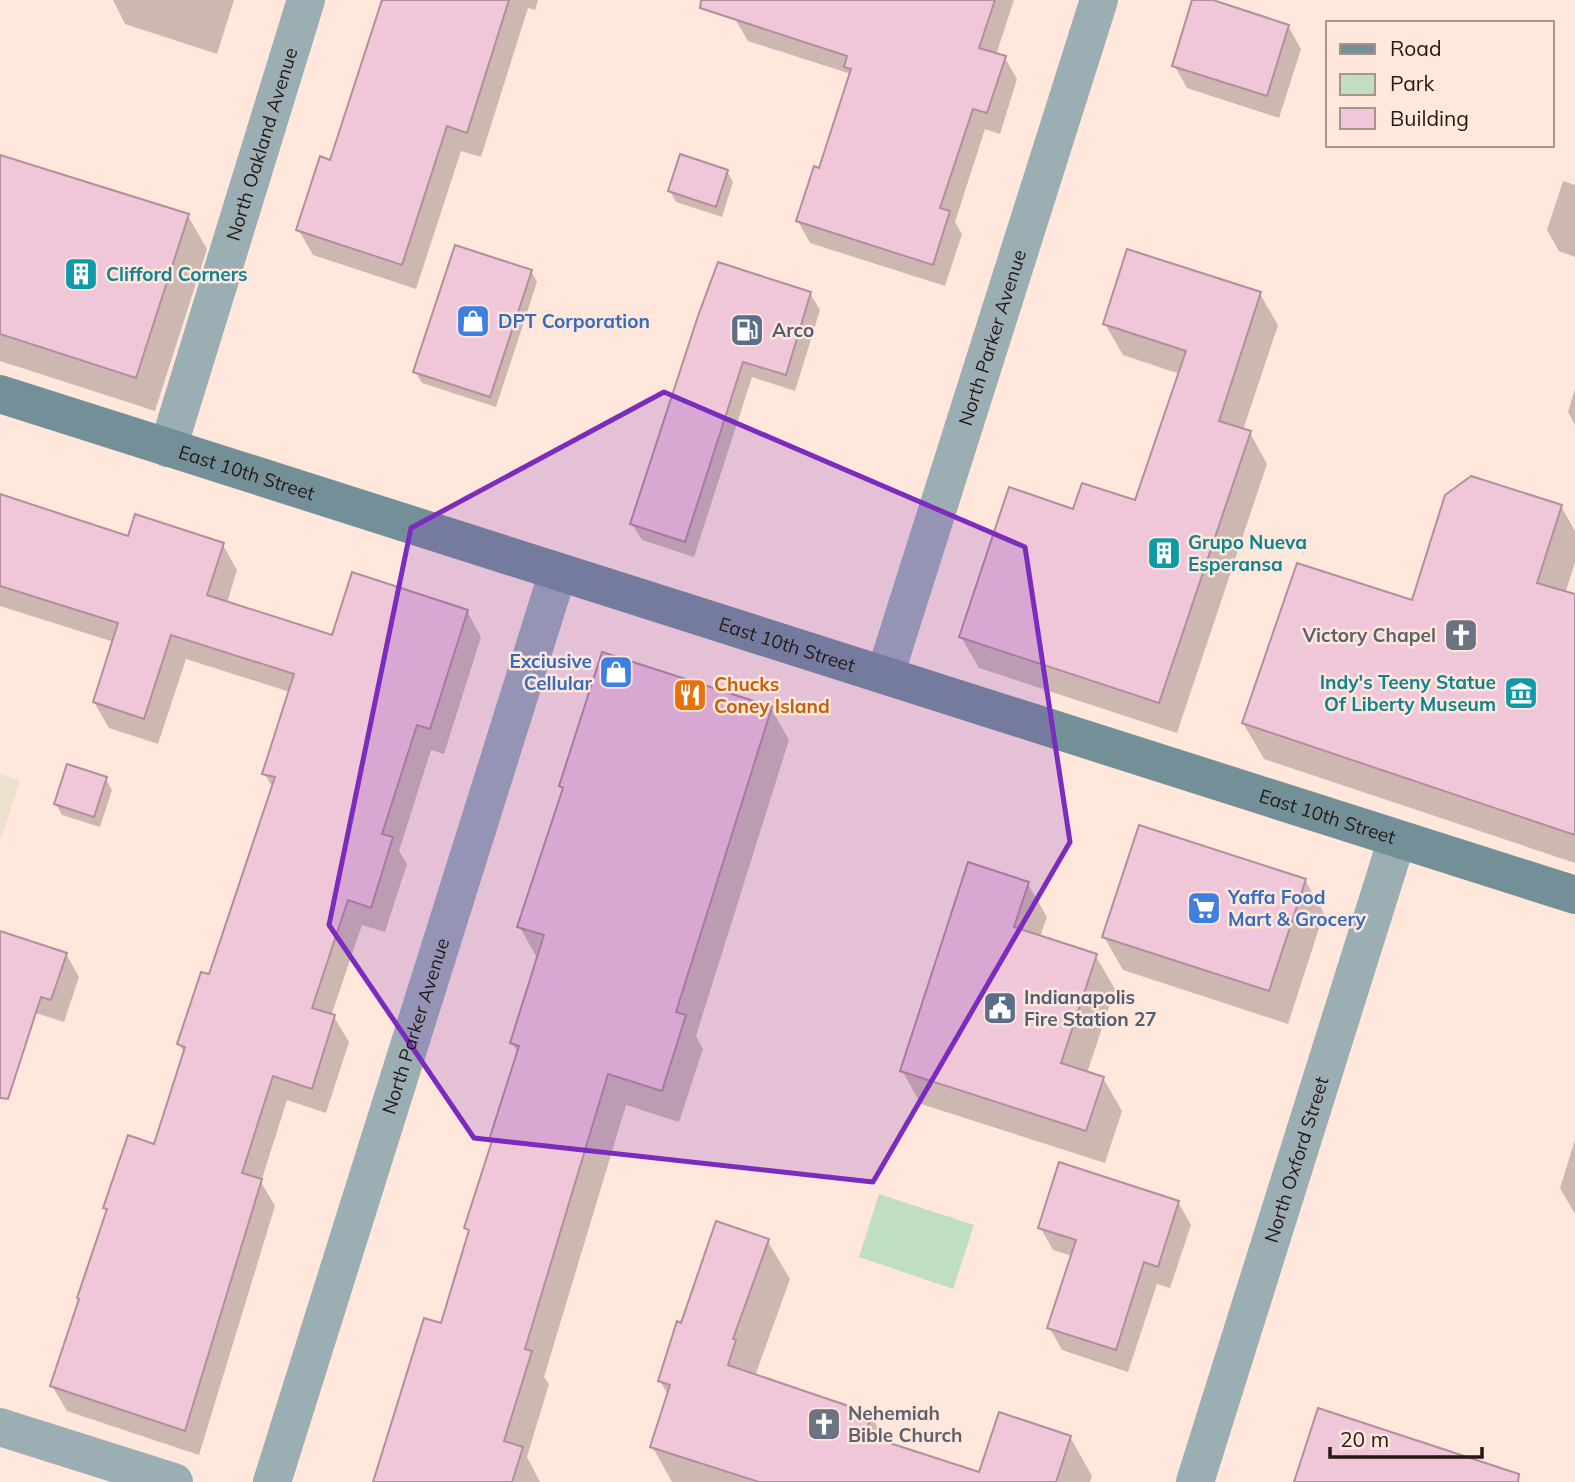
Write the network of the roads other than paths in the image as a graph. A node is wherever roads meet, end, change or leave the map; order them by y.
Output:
1 (306, 0) edge
2 (1099, 0) edge
3 (0, 394) edge
4 (168, 447) junction
5 (558, 572) junction
6 (885, 675) junction
7 (1397, 839) junction
8 (1575, 895) edge
9 (0, 1427) edge
10 (174, 1482) edge
11 (272, 1482) edge
12 (1195, 1482) edge

1 - 4 street, North Oakland Avenue
2 - 6 street, North Parker Avenue
3 - 4 main road, East 10th Street
4 - 5 main road, East 10th Street
5 - 6 main road, East 10th Street
5 - 11 street, North Parker Avenue
6 - 7 main road, East 10th Street
7 - 8 main road, East 10th Street
7 - 12 street, North Oxford Street
9 - 10 street

